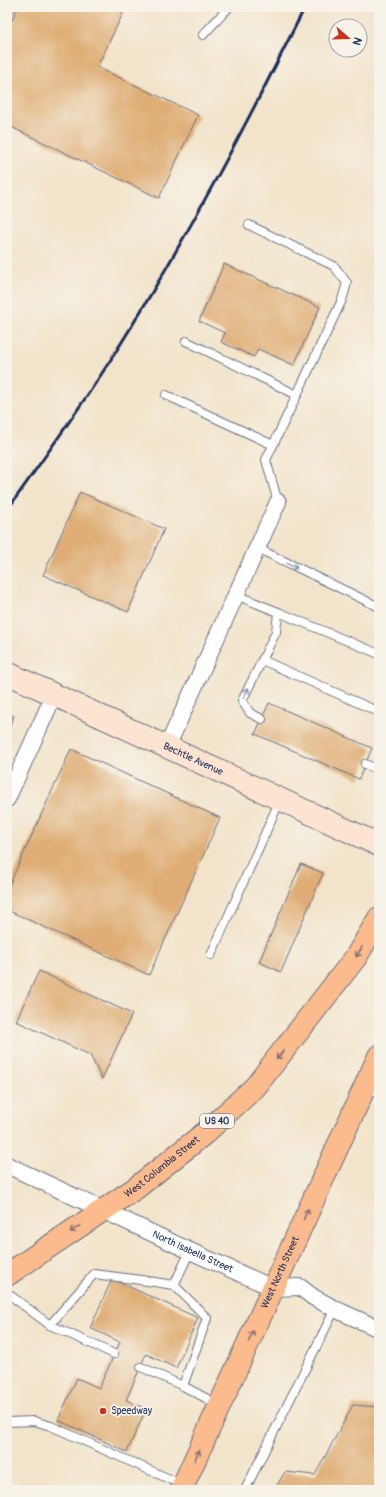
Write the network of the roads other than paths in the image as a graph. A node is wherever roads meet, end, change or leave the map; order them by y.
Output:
1 (10, 7) edge
2 (229, 7) edge
3 (7, 13) edge
4 (203, 35) dead end
5 (249, 225) dead end
6 (186, 341) dead end
7 (166, 395) dead end
8 (296, 396) junction
9 (273, 445) junction
10 (278, 502) joint
11 (257, 548) junction
12 (236, 595) junction
13 (379, 607) edge
14 (278, 612) junction
15 (379, 654) edge
16 (262, 660) junction
17 (7, 673) edge
18 (54, 695) junction
19 (379, 712) edge
20 (262, 719) dead end
21 (167, 747) junction
22 (365, 764) dead end
23 (379, 770) edge
24 (7, 799) edge
25 (280, 799) junction
26 (379, 845) edge
27 (379, 918) edge
28 (211, 955) dead end
29 (379, 1056) edge
30 (372, 1089) edge
31 (7, 1165) edge
32 (102, 1210) junction
33 (190, 1251) junction
34 (7, 1275) edge
35 (174, 1285) junction
36 (272, 1288) junction
37 (7, 1293) edge
38 (335, 1309) junction
39 (50, 1325) junction
40 (379, 1329) edge
41 (114, 1354) dead end
42 (141, 1367) dead end
43 (183, 1386) junction
44 (219, 1406) junction
45 (7, 1422) edge
46 (186, 1488) edge
47 (245, 1490) edge

1 - 3 lane
2 - 4 lane
5 - 8 lane
6 - 8 lane
7 - 9 lane
8 - 9 lane
9 - 10 lane
10 - 11 street
11 - 12 street
11 -> 13 lane
12 - 14 lane
12 - 21 street
14 - 15 lane
14 - 16 lane
16 - 19 lane
20 -> 16 lane
17 - 18 main road, Bechtle Avenue
18 - 21 main road, Bechtle Avenue
18 - 24 street
21 - 25 main road, Bechtle Avenue
22 - 23 lane
25 - 26 main road, Bechtle Avenue
25 - 28 lane
27 -> 32 main road, West Columbia Street / US 40
29 - 30 main road, West North Street
36 -> 30 main road, West North Street
31 - 32 street, North Isabella Street
32 - 33 street, North Isabella Street
32 -> 34 main road, West Columbia Street / US 40
33 - 35 lane
33 - 36 street, North Isabella Street
35 - 39 lane
35 - 43 lane
36 - 38 street, North Isabella Street
44 -> 36 main road, West North Street
37 - 39 lane
38 - 40 street, North Isabella Street
38 - 47 lane
39 - 41 lane
42 - 43 lane
43 - 44 lane
46 -> 44 main road, West North Street
45 - 46 lane

